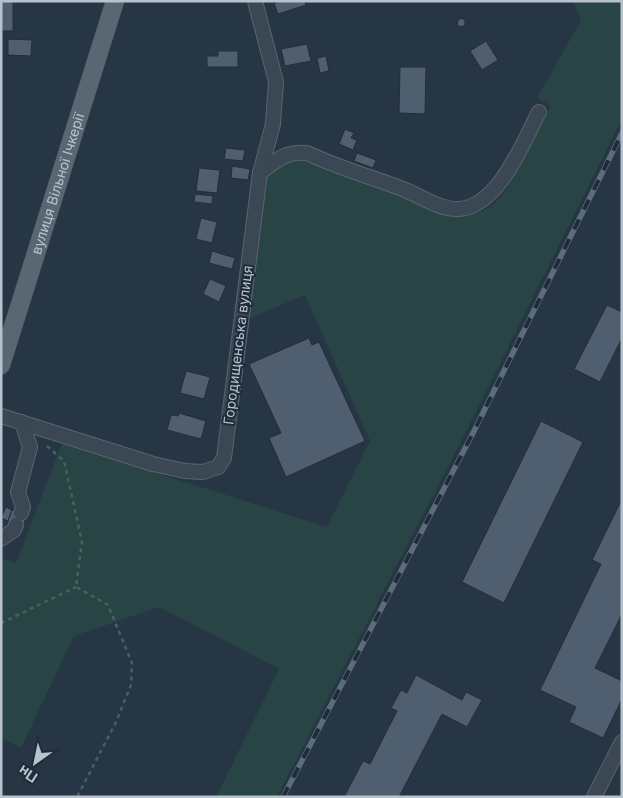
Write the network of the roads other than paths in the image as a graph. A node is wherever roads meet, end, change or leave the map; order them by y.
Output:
1 (115, 1) edge
2 (255, 1) edge
3 (539, 112) dead end
4 (260, 173) junction
5 (1, 365) edge
6 (1, 416) edge
7 (22, 422) junction
8 (1, 539) edge
9 (622, 742) edge
10 (594, 797) edge

1 - 5 main road, вулиця Вільної Ічкерії
2 - 4 street, Городищенська вулиця
3 - 4 street
4 - 7 street, Городищенська вулиця
6 - 7 street, Городищенська вулиця
7 - 8 street
9 - 10 street

